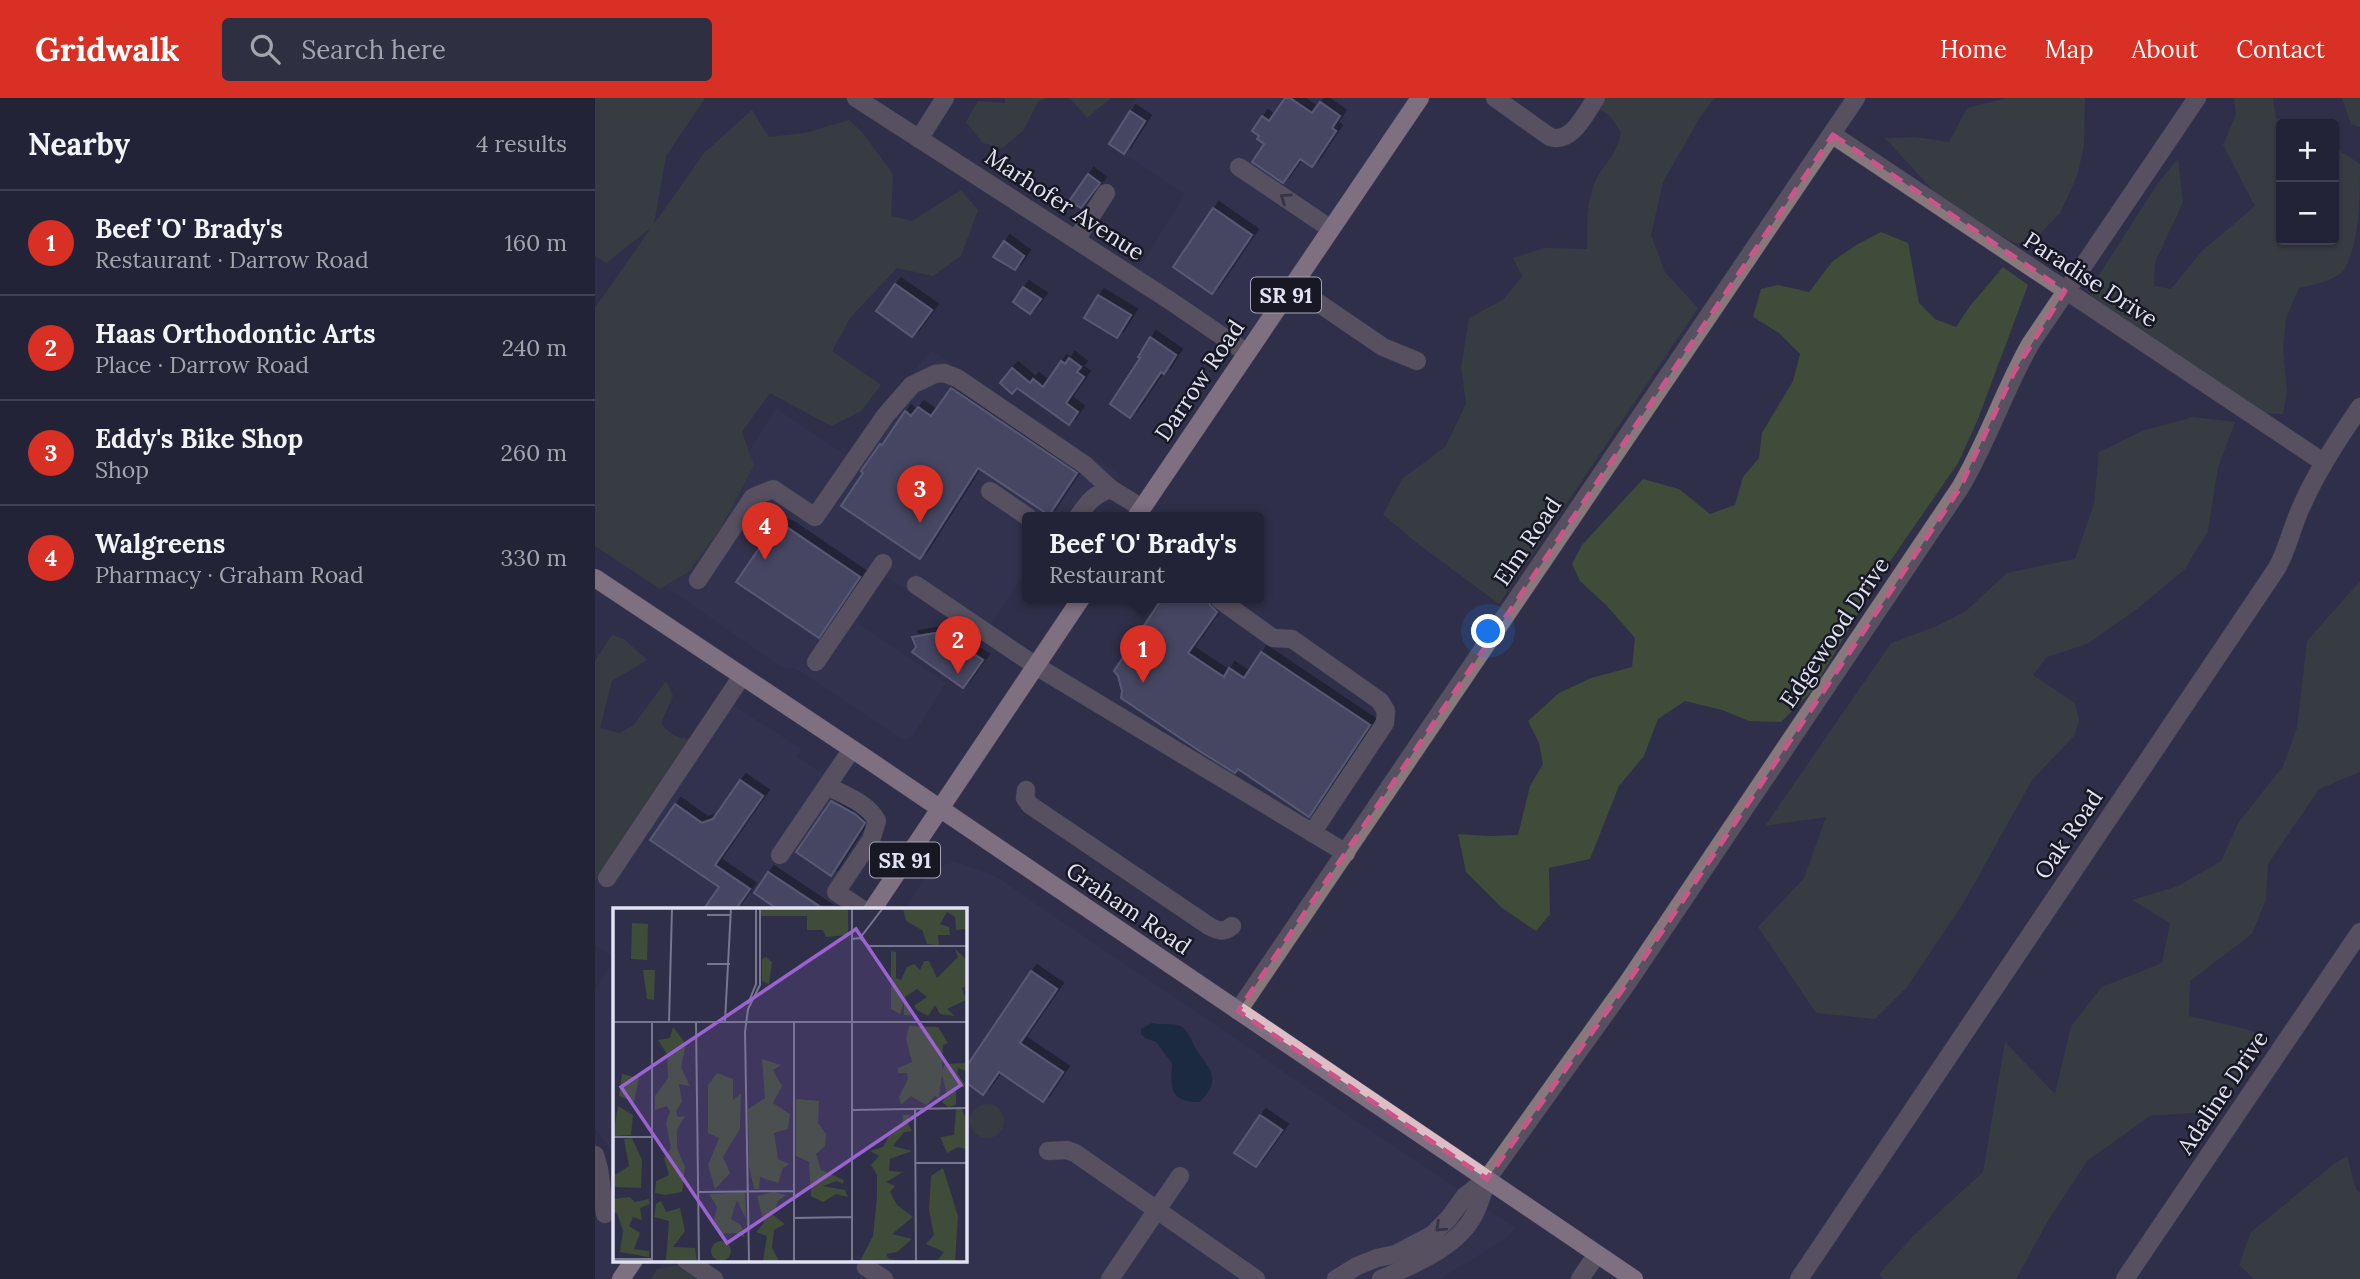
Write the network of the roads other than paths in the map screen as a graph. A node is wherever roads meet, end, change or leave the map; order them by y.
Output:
1 (856, 98) edge
2 (945, 98) edge
3 (1495, 98) edge
4 (1597, 98) edge
5 (1856, 98) edge
6 (2197, 98) edge
7 (1414, 100) edge
8 (1833, 135) junction
9 (919, 139) junction
10 (1239, 167) dead end
11 (1107, 193) dead end
12 (1331, 229) junction
13 (1076, 240) junction
14 (1293, 285) junction
15 (2065, 291) junction
16 (1247, 353) junction
17 (1417, 361) dead end
18 (2360, 407) edge
19 (2323, 462) junction
20 (1111, 489) junction
21 (990, 491) dead end
22 (1082, 512) edge
23 (1139, 512) edge
24 (1022, 513) edge
25 (883, 563) dead end
26 (595, 578) edge
27 (698, 580) dead end
28 (916, 585) dead end
29 (1078, 603) edge
30 (1224, 603) edge
31 (816, 662) dead end
32 (1036, 666) junction
33 (742, 676) junction
34 (852, 749) junction
35 (827, 786) junction
36 (1026, 790) dead end
37 (939, 810) junction
38 (1312, 833) junction
39 (1346, 853) junction
40 (780, 855) dead end
41 (607, 878) dead end
42 (860, 908) edge
43 (872, 908) edge
44 (1232, 926) dead end
45 (2360, 932) edge
46 (1238, 1011) junction
47 (1048, 1151) dead end
48 (595, 1155) edge
49 (1180, 1175) dead end
50 (1487, 1179) junction
51 (1157, 1210) junction
52 (605, 1215) edge
53 (1597, 1254) junction
54 (633, 1262) edge
55 (689, 1262) edge
56 (864, 1262) edge
57 (621, 1279) edge
58 (715, 1279) edge
59 (884, 1279) edge
60 (1110, 1279) edge
61 (1256, 1279) edge
62 (1336, 1279) edge
63 (1381, 1279) edge
64 (1580, 1279) edge
65 (1634, 1279) edge
66 (1799, 1279) edge
67 (2125, 1279) edge

1 - 9 street, Marhofer Avenue
2 - 9 street
3 - 4 street
5 - 8 street, Elm Road
6 - 15 street, Edgewood Drive
7 - 12 main road, Darrow Road / SR 91
8 - 15 street, Paradise Drive
8 - 39 street, Elm Road
9 - 13 street, Marhofer Avenue
12 -> 10 street
11 - 13 street
12 - 14 main road, Darrow Road / SR 91
13 - 16 street, Marhofer Avenue
14 - 16 main road, Darrow Road / SR 91
14 - 17 street
15 - 19 street, Paradise Drive
15 - 50 street, Edgewood Drive
16 - 23 main road, Darrow Road / SR 91
18 - 19 street, Oak Road
19 - 66 street, Oak Road
20 - 22 street
20 - 23 street
20 - 27 street
21 - 24 street
25 - 31 street
26 - 33 main road, Graham Road
28 - 32 street
29 - 32 main road, SR 91
30 - 38 street
32 - 37 main road, SR 91
32 - 38 street
33 - 34 main road, Graham Road
33 - 41 street
34 - 35 street
34 - 37 main road, Graham Road
35 - 40 street
35 - 42 street
36 - 44 street
37 - 43 main road, SR 91
37 - 46 main road, Graham Road
38 - 39 street
39 - 46 street, Elm Road
45 - 67 street, Adaline Drive
46 - 50 main road, Graham Road
47 - 51 street
48 - 52 street
49 - 51 street
50 - 53 main road, Graham Road
50 -> 62 street
50 - 63 street
51 - 60 street
51 - 61 street
53 - 64 street
53 - 65 main road, Graham Road
54 - 57 main road
55 - 58 street
56 - 59 street

